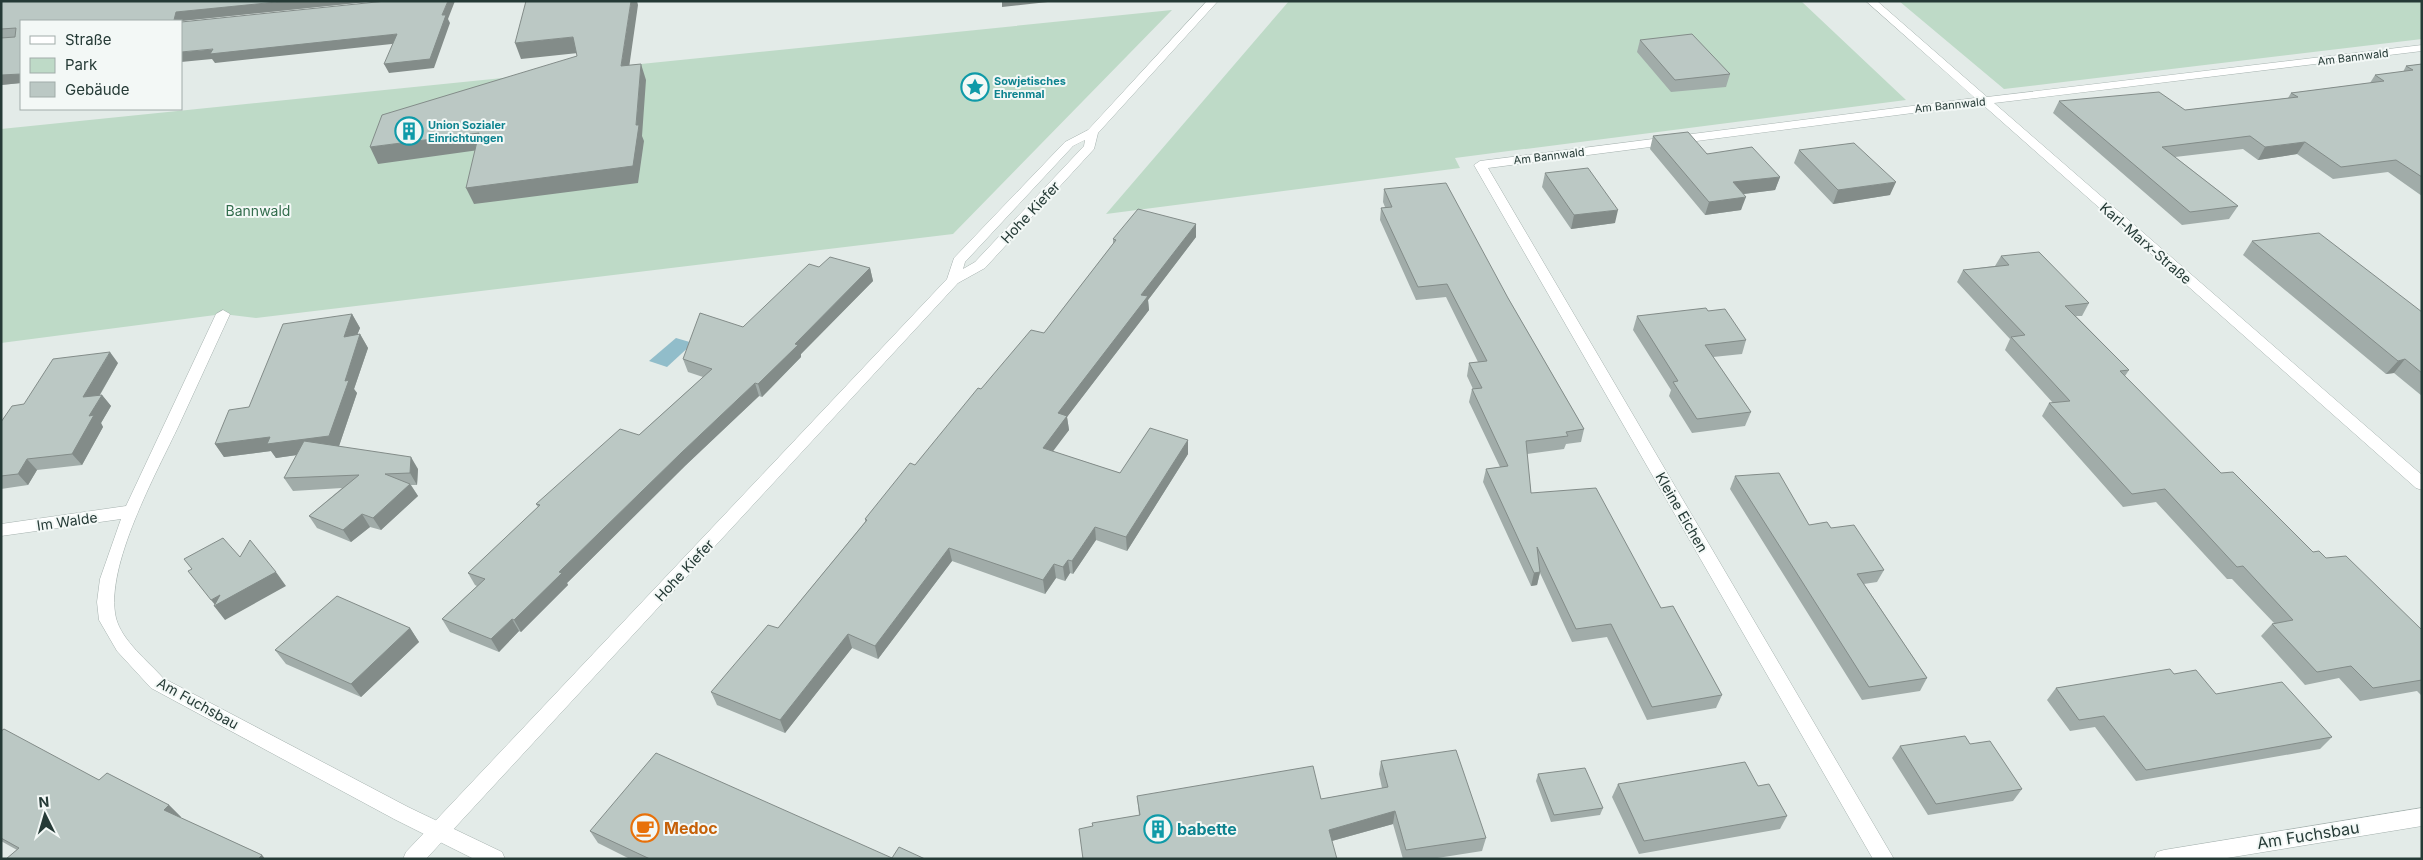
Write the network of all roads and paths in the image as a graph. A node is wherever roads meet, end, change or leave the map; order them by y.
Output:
1 (1213, 1) edge
2 (1871, 1) edge
3 (2422, 48) edge
4 (1985, 102) junction
5 (1480, 165) joint
6 (223, 314) dead end
7 (2422, 484) edge
8 (132, 511) junction
9 (1, 530) edge
10 (2422, 816) edge
11 (438, 832) junction
12 (413, 859) edge
13 (495, 859) edge
14 (1884, 859) edge
15 (2164, 859) edge

1 - 11 street, Hohe Kiefer
2 - 4 street, Karl-Marx-Straße
3 - 4 street, Am Bannwald
4 - 5 street, Am Bannwald
4 - 7 street, Karl-Marx-Straße
5 - 14 street, Kleine Eichen
6 - 8 street, Am Fuchsbau
8 - 9 street, Im Walde
8 - 11 street, Am Fuchsbau
10 - 15 street, Am Fuchsbau
11 - 12 street, Hohe Kiefer
11 - 13 street, Am Fuchsbau

